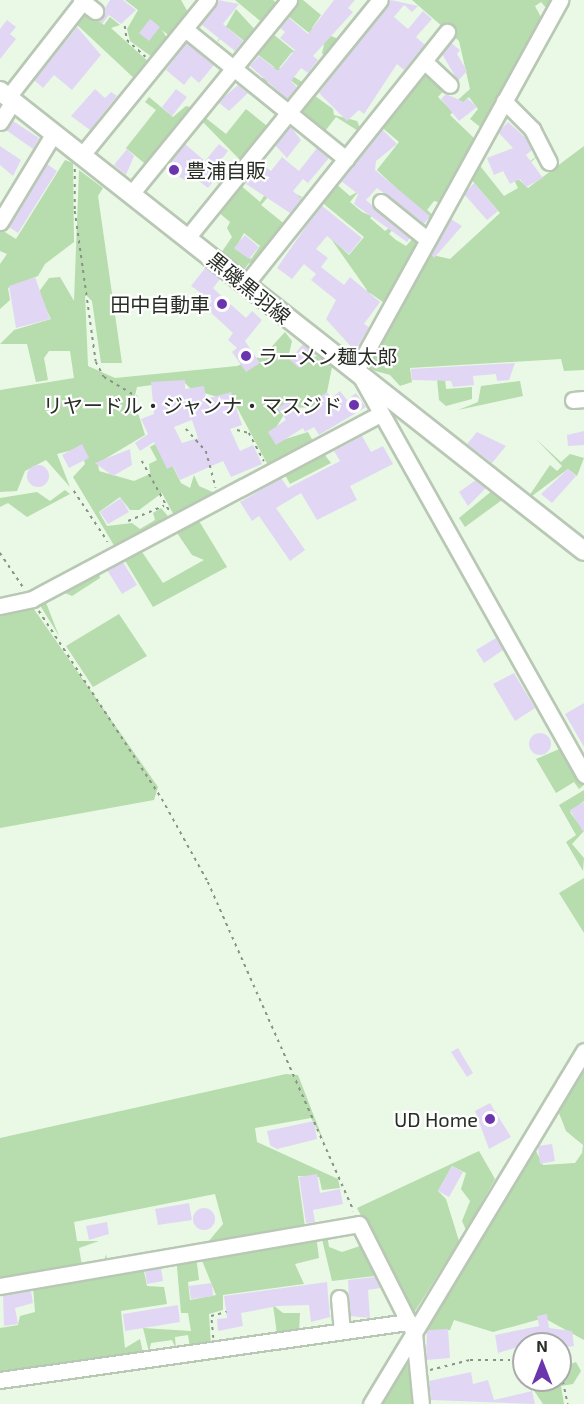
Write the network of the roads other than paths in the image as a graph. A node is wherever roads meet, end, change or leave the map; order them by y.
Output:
1 (208, 0) edge
2 (289, 0) edge
3 (380, 0) edge
4 (560, 0) edge
5 (82, 1) edge
6 (95, 11) dead end
7 (185, 29) junction
8 (447, 32) dead end
9 (424, 61) junction
10 (234, 68) junction
11 (450, 85) dead end
12 (7, 97) edge
13 (504, 101) junction
14 (290, 114) junction
15 (0, 122) edge
16 (54, 134) junction
17 (82, 156) junction
18 (346, 159) junction
19 (549, 162) dead end
20 (131, 194) junction
21 (381, 202) dead end
22 (0, 222) edge
23 (188, 238) junction
24 (428, 240) junction
25 (245, 285) junction
26 (358, 375) junction
27 (380, 414) junction
28 (584, 551) edge
29 (0, 606) edge
30 (584, 775) edge
31 (584, 1051) edge
32 (0, 1286) edge
33 (339, 1298) dead end
34 (412, 1328) junction
35 (342, 1330) junction
36 (0, 1380) edge
37 (371, 1404) edge
38 (421, 1404) edge

1 - 7 street
2 - 10 street
3 - 14 street
4 - 13 street
5 - 6 street
5 - 12 street
7 - 10 street
7 - 17 street
8 - 9 street
9 - 11 street
9 - 18 street
10 - 14 street
10 - 20 street
12 - 15 street
12 - 16 main road, 黒磯黒羽線
13 - 19 street
13 - 24 street
14 - 18 street
14 - 23 street
16 - 17 main road, 黒磯黒羽線
16 - 22 street
17 - 20 main road, 黒磯黒羽線
18 - 25 street
20 - 23 main road, 黒磯黒羽線
21 - 24 street
23 - 25 main road, 黒磯黒羽線
24 - 26 street
25 - 26 main road, 黒磯黒羽線
26 - 27 street
26 - 28 main road, 黒磯黒羽線
27 - 29 street
27 - 30 street
31 - 34 street
32 - 34 street
33 - 35 street
34 - 35 street
34 - 37 street
34 - 38 street
35 - 36 street

